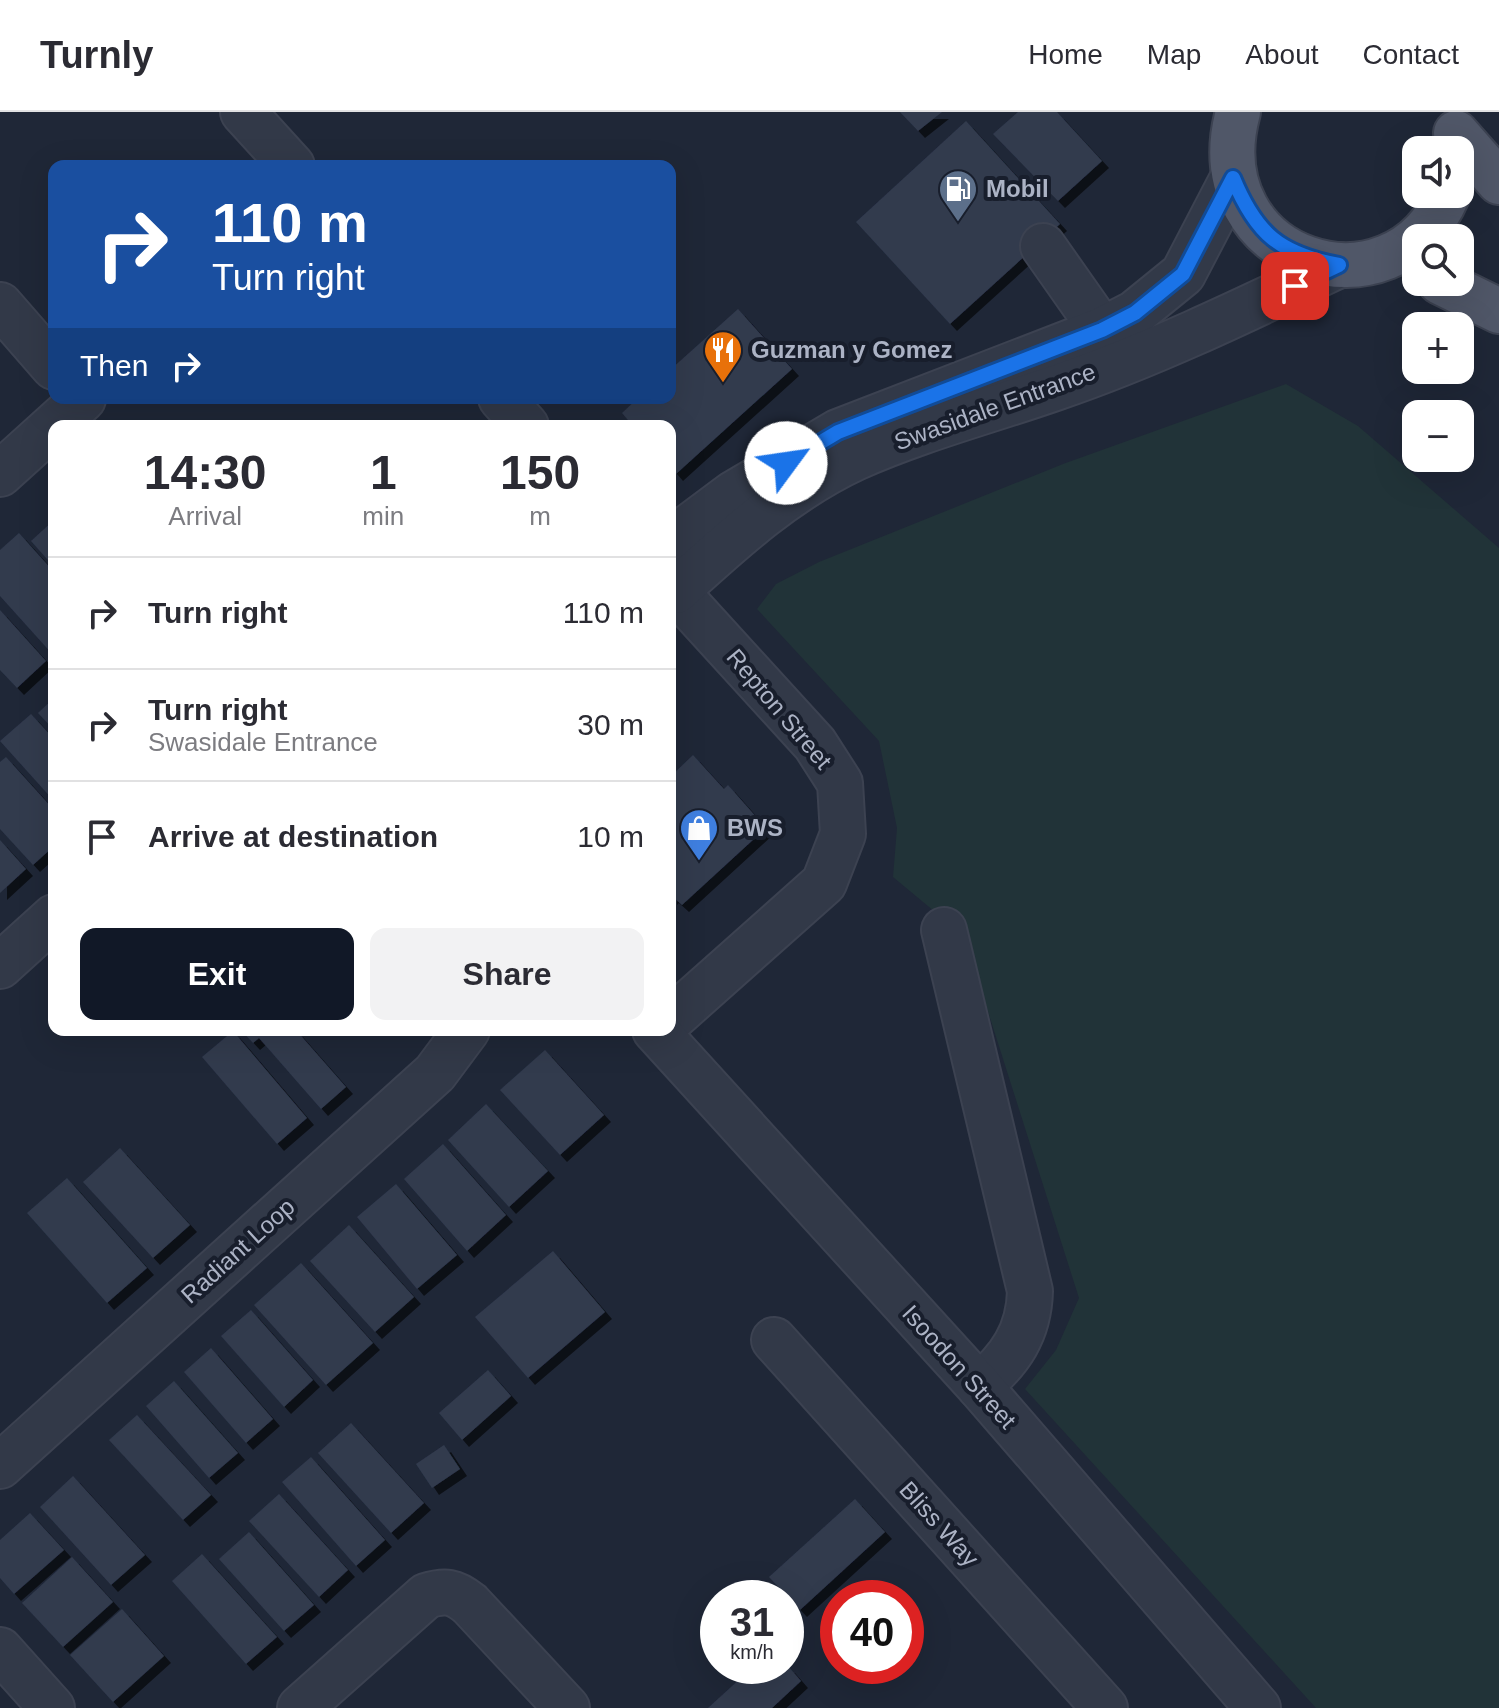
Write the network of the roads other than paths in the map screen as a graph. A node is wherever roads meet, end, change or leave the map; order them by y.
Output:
1 (243, 112) edge
2 (1453, 132) edge
3 (1229, 136) edge
4 (287, 160) edge
5 (1499, 182) edge
6 (1440, 208) edge
7 (1043, 246) dead end
8 (1377, 267) edge
9 (1468, 296) edge
10 (0, 305) edge
11 (1499, 311) edge
12 (1102, 330) junction
13 (48, 360) edge
14 (506, 404) edge
15 (90, 408) edge
16 (74, 420) edge
17 (521, 420) edge
18 (48, 439) edge
19 (0, 474) edge
20 (676, 537) edge
21 (676, 586) edge
22 (676, 591) edge
23 (48, 922) edge
24 (944, 930) dead end
25 (0, 966) edge
26 (676, 1014) edge
27 (463, 1036) edge
28 (667, 1036) edge
29 (774, 1340) dead end
30 (979, 1386) junction
31 (0, 1466) edge
32 (0, 1650) edge
33 (52, 1708) edge
34 (300, 1708) edge
35 (567, 1708) edge
36 (1105, 1708) edge
37 (1258, 1708) edge

1 - 4 street
2 - 5 main road
3 - 8 main road
3 - 12 street, Swasidale Entrance
6 - 8 main road
7 - 12 street
8 - 21 street, Swasidale Entrance
9 - 11 main road
10 - 13 street
12 - 20 street, Swasidale Entrance
14 - 17 street
15 - 16 street
18 - 19 street
22 - 26 street, Repton Street
23 - 25 street
24 - 30 street
27 - 31 street, Radiant Loop
28 - 30 street, Isoodon Street
29 - 36 street, Bliss Way
30 - 37 street, Isoodon Street
32 - 33 street
34 - 35 street

